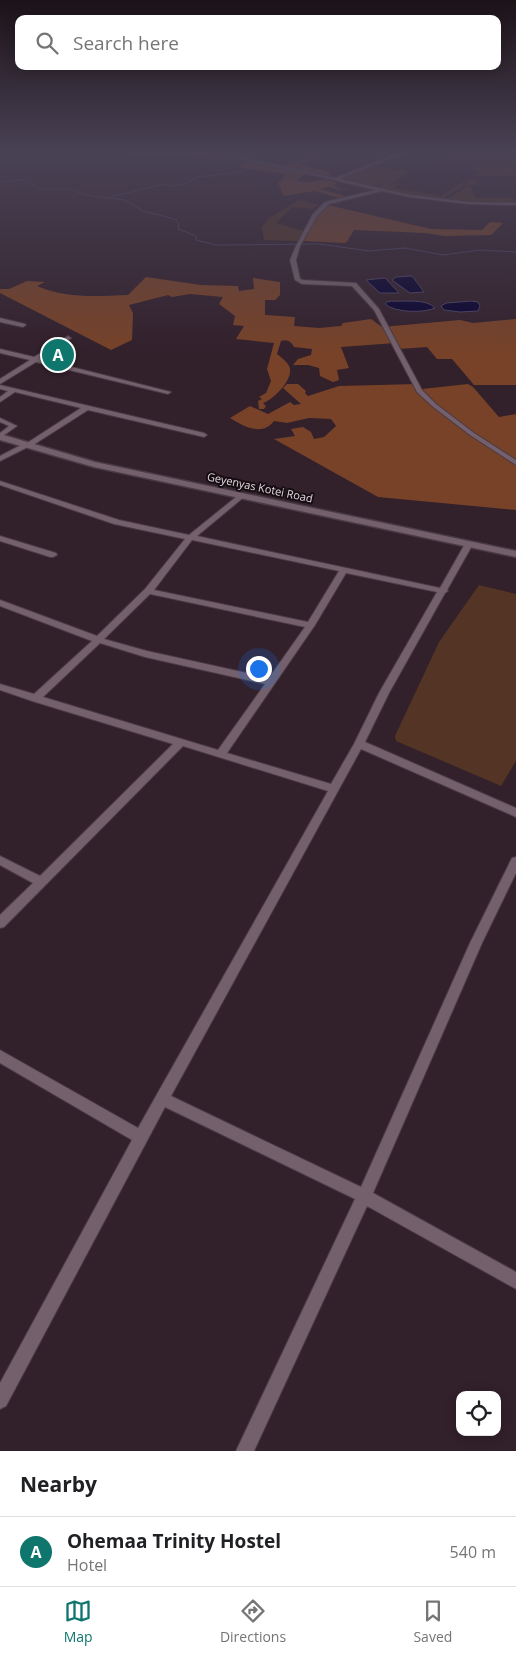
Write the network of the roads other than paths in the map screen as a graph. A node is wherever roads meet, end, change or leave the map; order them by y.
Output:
1 (313, 219) edge
2 (0, 320) edge
3 (23, 325) dead end
4 (68, 338) dead end
5 (0, 351) edge
6 (36, 359) junction
7 (0, 382) edge
8 (0, 387) edge
9 (14, 390) junction
10 (168, 392) dead end
11 (0, 400) edge
12 (86, 408) junction
13 (0, 420) edge
14 (204, 435) dead end
15 (0, 436) edge
16 (27, 446) junction
17 (0, 459) edge
18 (516, 463) edge
19 (0, 483) edge
20 (241, 495) junction
21 (0, 538) edge
22 (190, 538) junction
23 (469, 544) junction
24 (516, 554) edge
25 (53, 555) dead end
26 (343, 571) junction
27 (148, 591) junction
28 (444, 591) junction
29 (0, 603) edge
30 (311, 625) junction
31 (98, 640) junction
32 (271, 682) junction
33 (0, 688) edge
34 (36, 699) junction
35 (181, 742) junction
36 (359, 744) junction
37 (221, 753) junction
38 (334, 789) junction
39 (516, 813) edge
40 (0, 860) edge
41 (516, 861) edge
42 (40, 881) junction
43 (0, 923) edge
44 (0, 1056) edge
45 (163, 1099) junction
46 (141, 1137) junction
47 (364, 1196) junction
48 (516, 1281) edge
49 (5, 1377) edge
50 (0, 1400) edge
51 (245, 1451) edge

1 - 18 street
2 - 3 street
4 - 6 street
5 - 6 street
6 - 7 street
6 - 10 street
8 - 9 street
9 - 11 street
9 - 12 street
12 - 14 street
12 - 16 street
13 - 15 street
15 - 16 street, Geyenyas Kotei Road
16 - 17 street
16 - 20 street, Geyenyas Kotei Road
19 - 22 street
20 - 22 street
20 - 23 street, Geyenyas Kotei Road
21 - 25 street
22 - 26 street
22 - 27 street
23 - 24 street, Geyenyas Kotei Road
23 - 28 street
26 - 28 street
26 - 30 street
27 - 30 street
27 - 31 street
28 - 36 street
29 - 31 street
30 - 32 street
31 - 32 street
31 - 34 street
32 - 37 street
33 - 34 street
34 - 35 street
35 - 37 street
35 - 42 street
36 - 38 street
36 - 39 street
37 - 38 street
38 - 45 street
40 - 42 street
41 - 47 street
42 - 43 street
44 - 46 street
45 - 46 street
45 - 47 street
46 - 49 street
47 - 48 street
47 - 51 street
49 - 50 street

